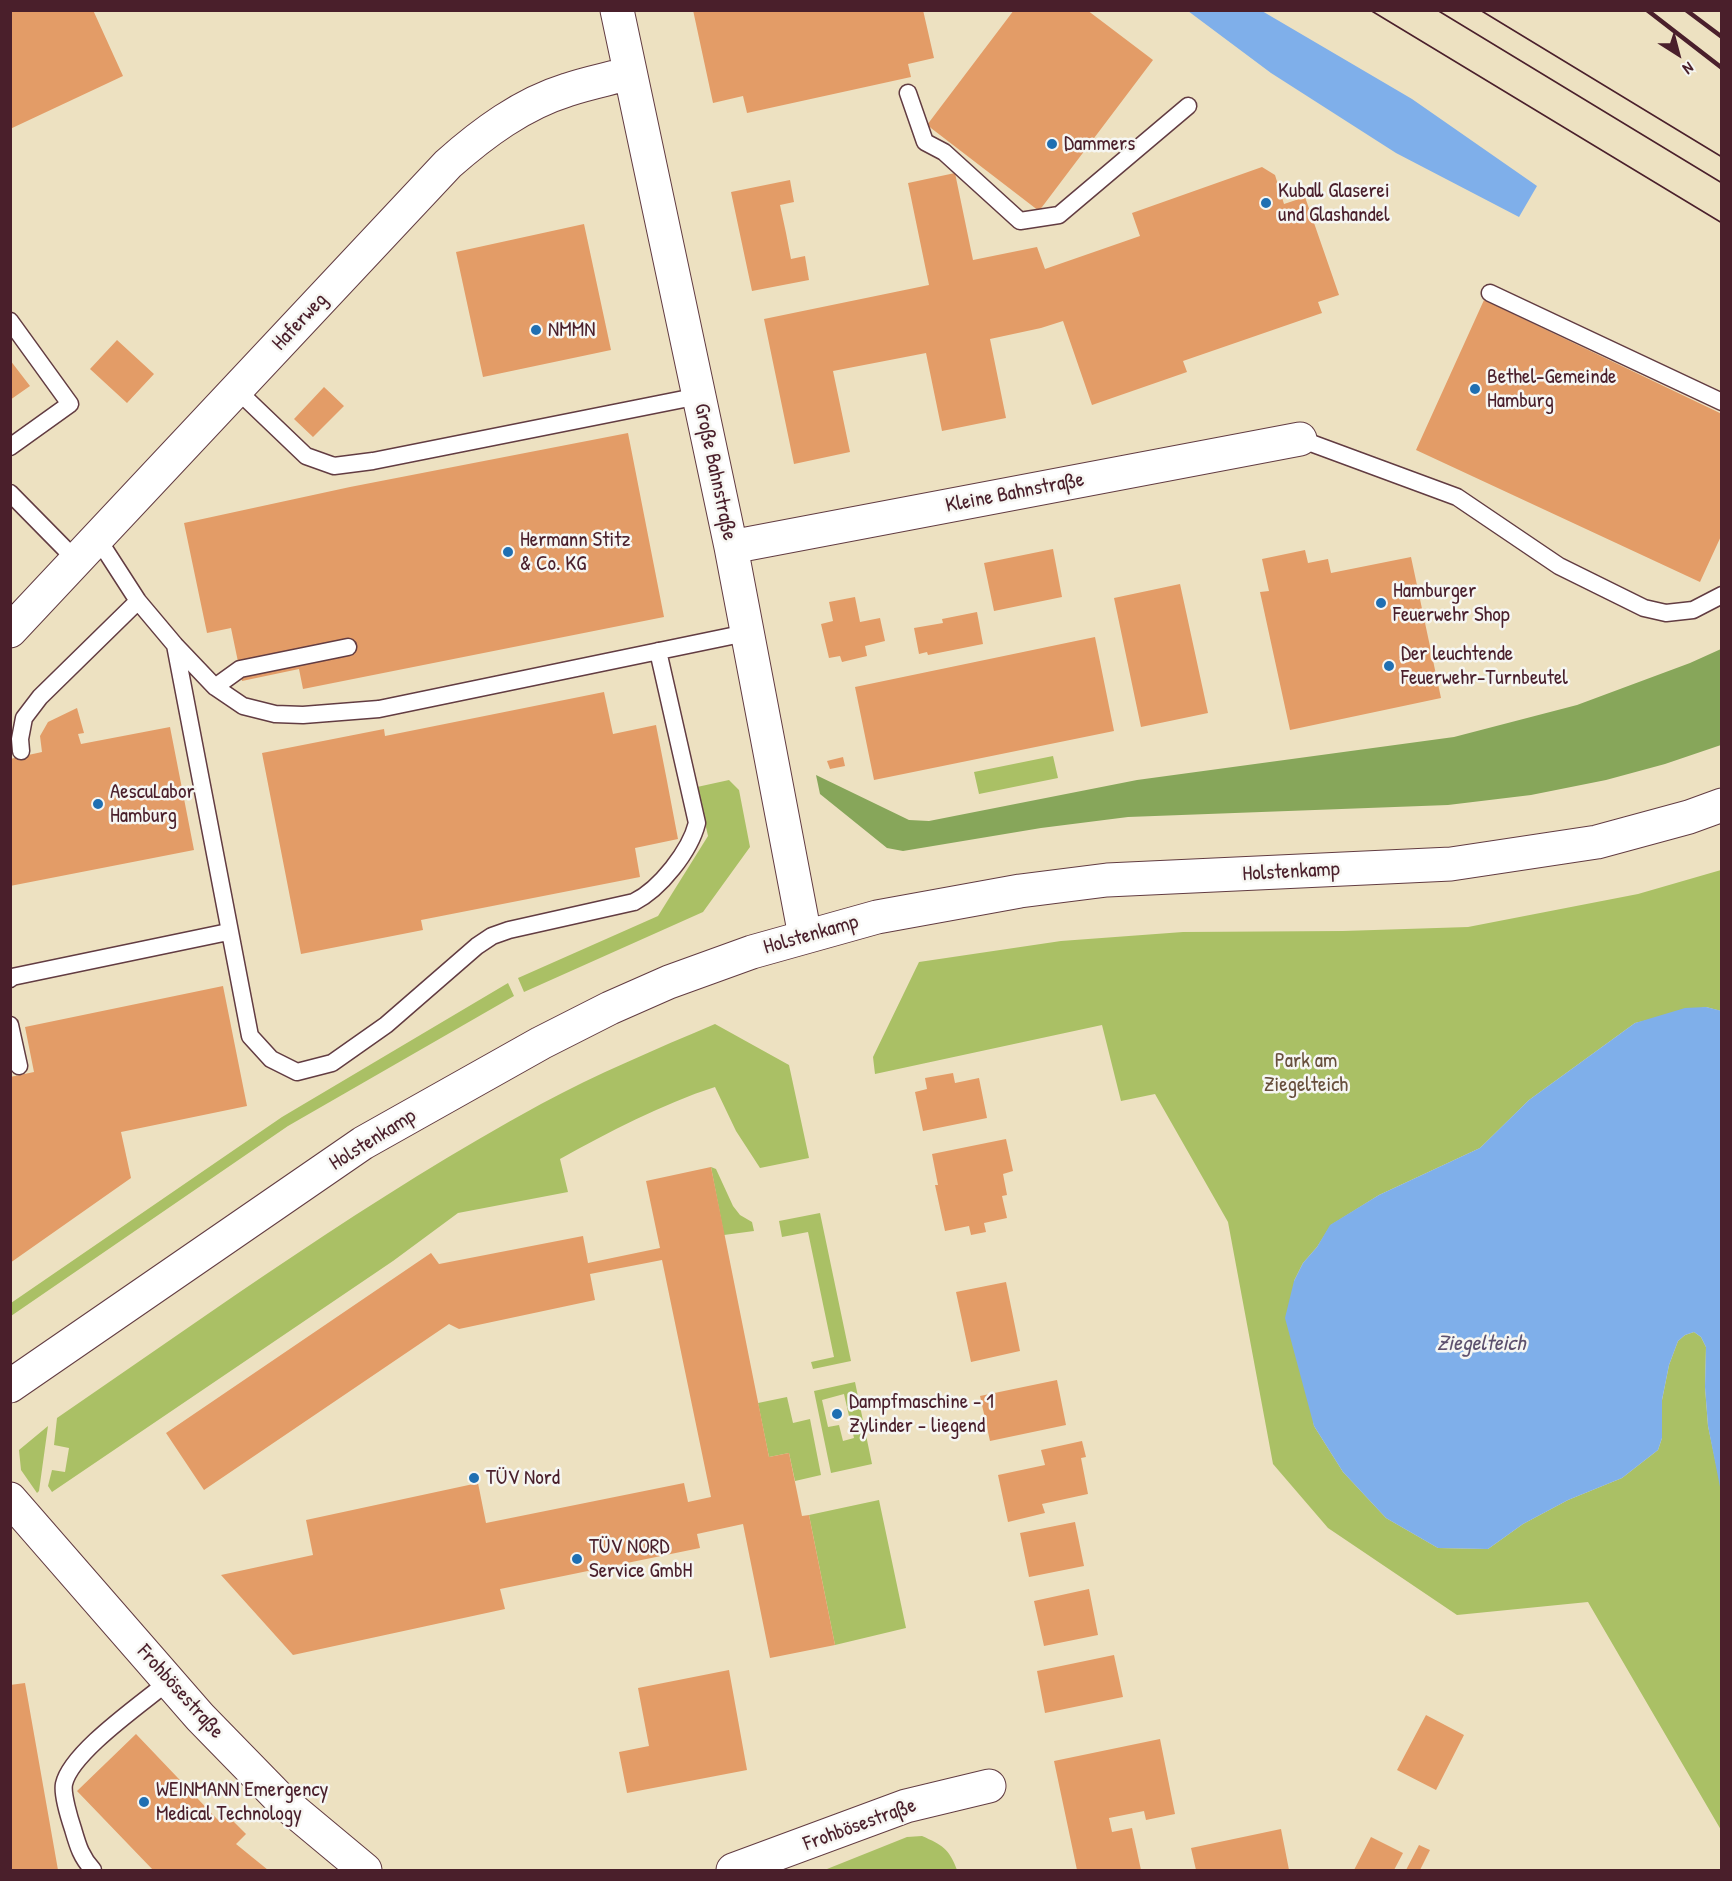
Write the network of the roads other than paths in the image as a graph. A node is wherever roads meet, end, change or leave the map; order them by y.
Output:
1 (617, 10) edge
2 (630, 73) junction
3 (908, 93) dead end
4 (1188, 106) dead end
5 (1490, 293) dead end
6 (10, 321) edge
7 (237, 390) junction
8 (699, 396) junction
9 (1722, 402) edge
10 (1300, 439) joint
11 (10, 447) edge
12 (10, 493) edge
13 (731, 548) junction
14 (88, 550) junction
15 (1722, 595) edge
16 (138, 601) junction
17 (10, 631) edge
18 (746, 633) junction
19 (175, 645) junction
20 (348, 647) dead end
21 (658, 651) junction
22 (215, 687) junction
23 (21, 751) dead end
24 (1722, 805) edge
25 (228, 932) junction
26 (805, 936) junction
27 (10, 979) edge
28 (10, 1025) edge
29 (19, 1066) dead end
30 (10, 1386) edge
31 (10, 1499) edge
32 (170, 1681) junction
33 (989, 1786) dead end
34 (93, 1870) edge
35 (365, 1870) edge
36 (733, 1870) edge

1 - 2 street, Große Bahnstraße
2 - 7 street, Haferweg
2 - 8 street, Große Bahnstraße
3 - 4 lane
5 - 9 lane
6 - 11 lane
7 - 8 lane
7 - 14 street, Haferweg
8 - 13 street, Große Bahnstraße
10 - 13 street, Kleine Bahnstraße
10 - 15 lane
12 - 14 lane
13 - 18 street, Große Bahnstraße
14 - 16 lane
14 - 17 street, Haferweg
16 - 19 lane
16 - 23 lane
18 - 21 lane
18 - 26 street, Große Bahnstraße
19 - 22 lane
19 - 25 lane
20 - 22 lane
21 - 22 lane
21 - 25 lane
24 - 26 street, Holstenkamp
25 - 27 lane
26 - 30 street, Holstenkamp
28 - 29 lane
31 - 32 street, Frohbösestraße
32 - 34 lane
32 - 35 street, Frohbösestraße
33 - 36 street, Frohbösestraße

